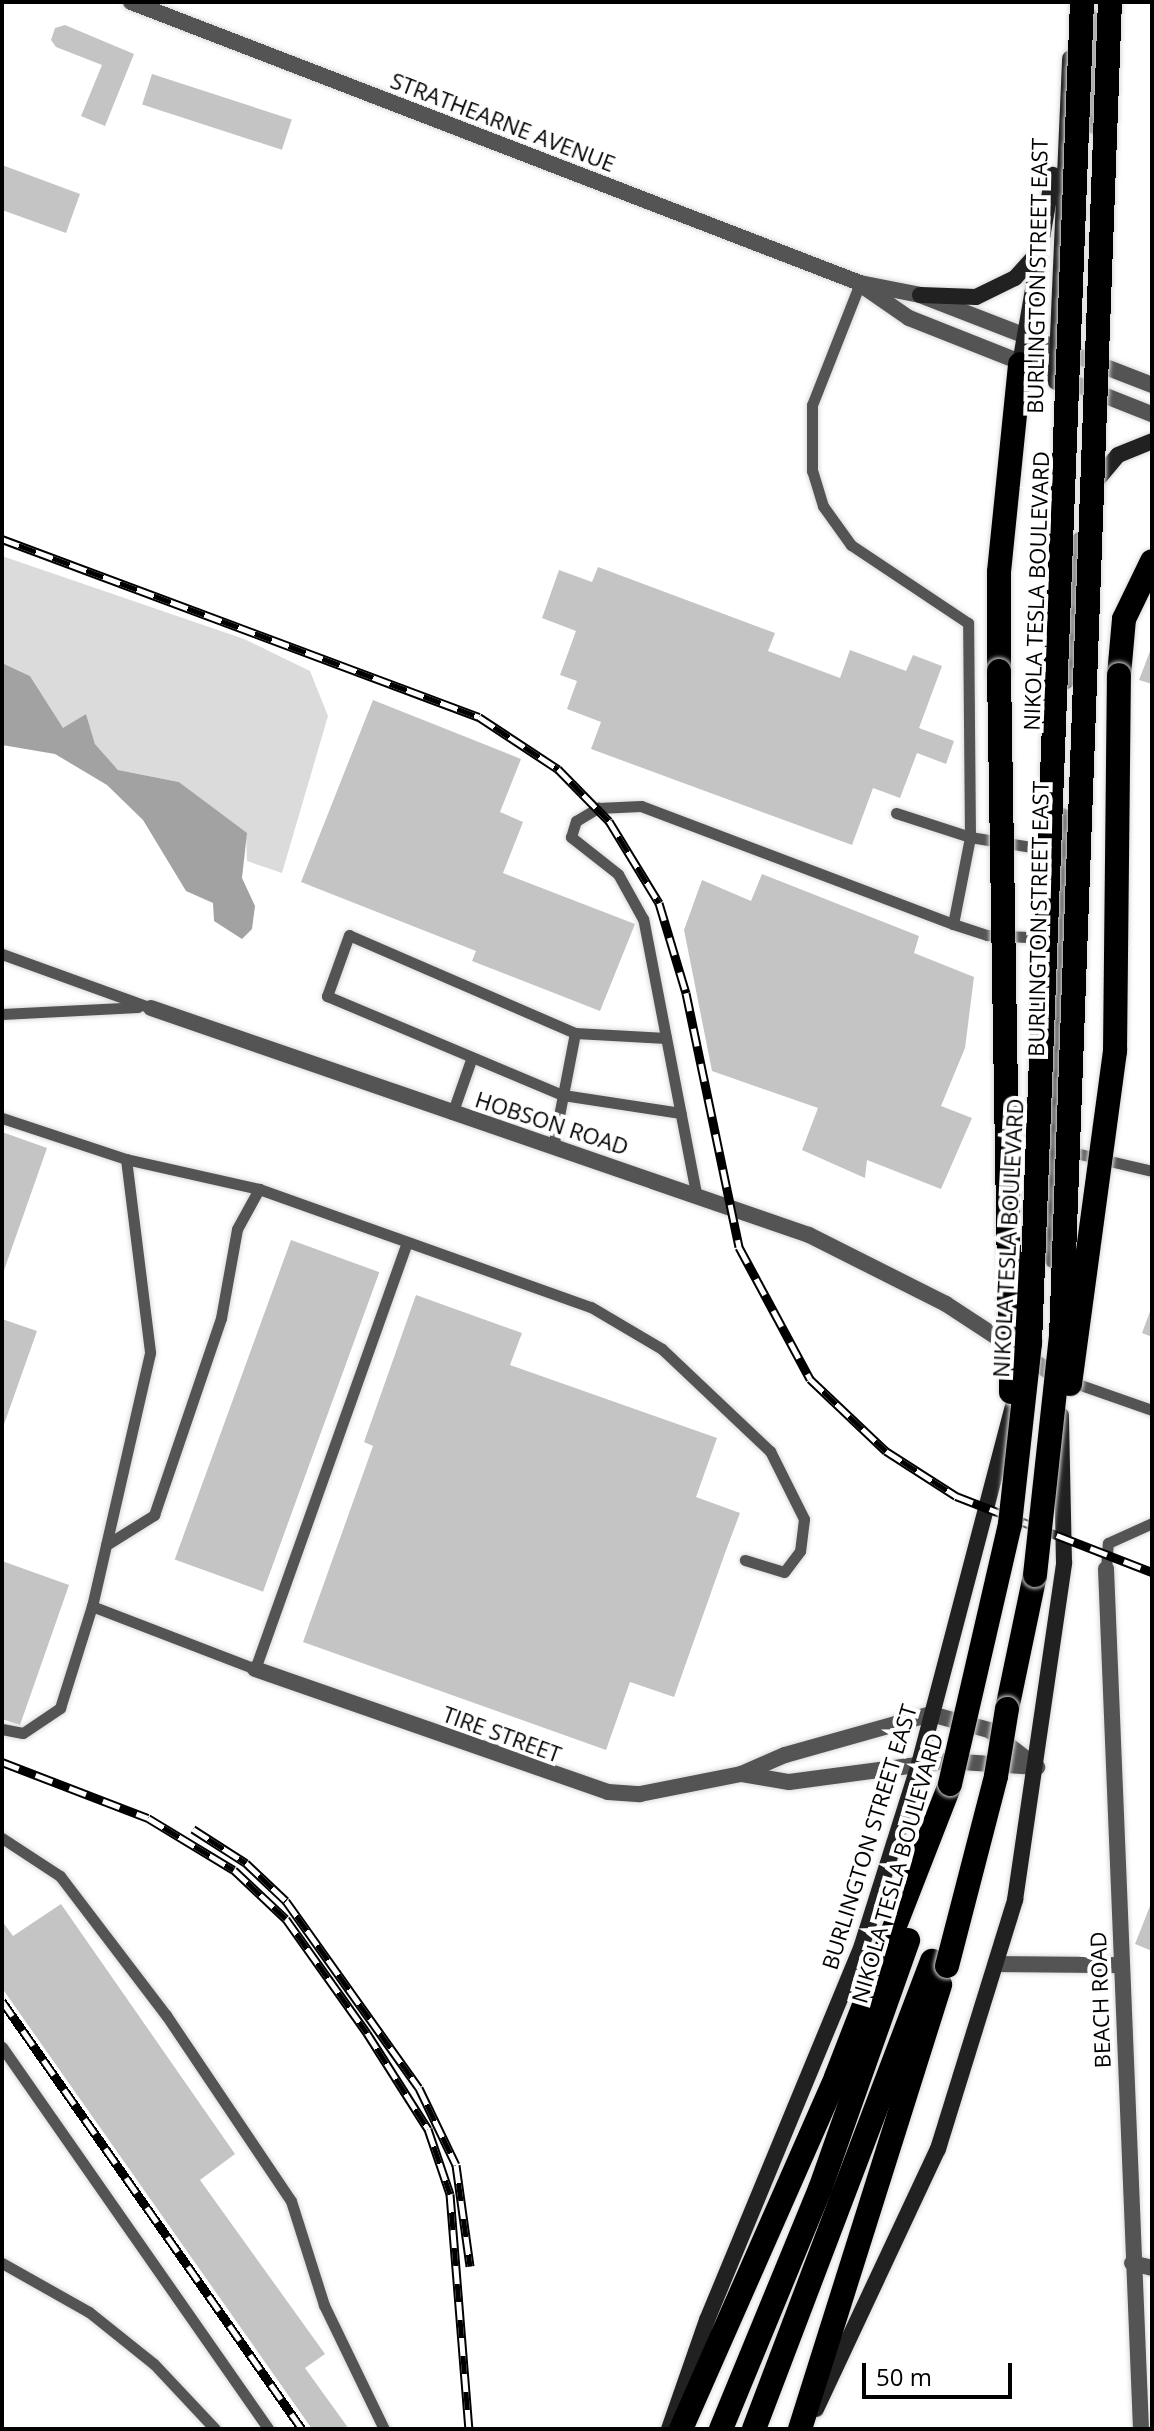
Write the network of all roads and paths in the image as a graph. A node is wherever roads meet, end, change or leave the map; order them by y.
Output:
1 (131, 2) edge
2 (1084, 2) edge
3 (1110, 2) edge
4 (1063, 115) junction
5 (1040, 250) junction
6 (860, 283) junction
7 (920, 295) junction
8 (1026, 335) junction
9 (1056, 348) junction
10 (1086, 359) junction
11 (1020, 364) junction
12 (1056, 378) junction
13 (1152, 385) edge
14 (1085, 390) junction
15 (1152, 414) edge
16 (1152, 441) edge
17 (1079, 533) junction
18 (1152, 561) edge
19 (1064, 695) junction
20 (896, 813) dead end
21 (970, 837) junction
22 (1061, 851) junction
23 (953, 924) junction
24 (1060, 938) junction
25 (2, 954) edge
26 (151, 1008) junction
27 (2, 1014) edge
28 (575, 1033) junction
29 (666, 1038) junction
30 (472, 1057) junction
31 (563, 1095) junction
32 (681, 1113) junction
33 (452, 1114) junction
34 (2, 1118) edge
35 (553, 1147) junction
36 (1055, 1148) junction
37 (126, 1159) junction
38 (1152, 1171) edge
39 (259, 1189) junction
40 (696, 1193) junction
41 (1052, 1240) junction
42 (407, 1242) junction
43 (1025, 1356) junction
44 (1059, 1378) junction
45 (1152, 1410) edge
46 (1152, 1523) edge
47 (106, 1545) junction
48 (745, 1560) dead end
49 (1106, 1569) joint
50 (1035, 1575) junction
51 (991, 1605) junction
52 (92, 1606) junction
53 (255, 1669) junction
54 (931, 1714) junction
55 (2, 1729) edge
56 (919, 1764) junction
57 (1037, 1767) junction
58 (741, 1774) junction
59 (2, 1838) edge
60 (897, 1950) junction
61 (939, 1964) junction
62 (999, 1964) junction
63 (1121, 1965) junction
64 (2, 2047) edge
65 (2, 2263) edge
66 (1132, 2263) junction
67 (1152, 2268) edge
68 (215, 2429) edge
69 (268, 2429) edge
70 (384, 2429) edge
71 (669, 2429) edge
72 (681, 2429) edge
73 (721, 2429) edge
74 (754, 2429) edge
75 (800, 2429) edge
76 (807, 2429) edge
77 (1141, 2429) edge

1 - 6 street, STRATHEARNE AVENUE
2 - 4 main road, BURLINGTON STREET EAST
2 - 10 main road, BURLINGTON STREET EAST
2 - 51 highway, NIKOLA TESLA BOULEVARD, bridge
3 - 50 highway, bridge
4 - 5 main road
4 - 9 main road, BURLINGTON STREET EAST
5 - 7 main road
5 - 8 main road
6 - 7 street, STRATHEARNE AVENUE
6 - 11 street, STRATHEARNE AVENUE
6 - 21 lane
7 - 8 street, STRATHEARNE AVENUE
8 - 9 street, STRATHEARNE AVENUE
8 - 11 main road
9 - 10 street, STRATHEARNE AVENUE
9 - 12 main road, BURLINGTON STREET EAST
10 - 13 street, STRATHEARNE AVENUE
10 - 14 main road, BURLINGTON STREET EAST
11 - 12 street, STRATHEARNE AVENUE
11 - 51 highway, bridge
12 - 14 street, STRATHEARNE AVENUE
12 - 19 main road, BURLINGTON STREET EAST
14 - 15 street, STRATHEARNE AVENUE
14 - 17 main road, BURLINGTON STREET EAST
16 - 17 main road
17 - 19 main road, BURLINGTON STREET EAST
18 - 50 highway, bridge
19 - 22 main road, BURLINGTON STREET EAST
20 - 21 lane
21 - 22 lane
21 - 23 lane
22 - 24 main road, BURLINGTON STREET EAST
23 - 24 lane
23 - 29 lane
24 - 36 main road, BURLINGTON STREET EAST
25 - 26 lane
26 - 27 lane, HOBSON ROAD
26 - 33 street, HOBSON ROAD
28 - 29 lane
28 - 30 lane
28 - 31 lane
29 - 32 lane
30 - 31 lane
30 - 33 lane
31 - 32 lane
31 - 35 lane
32 - 40 lane
33 - 35 street, HOBSON ROAD
34 - 37 lane
35 - 40 street, HOBSON ROAD
36 - 38 lane
36 - 41 main road, BURLINGTON STREET EAST
37 - 39 lane
37 - 47 lane
39 - 42 lane
39 - 47 lane
40 - 43 street, HOBSON ROAD
41 - 43 main road, BURLINGTON STREET EAST
41 - 44 main road, BURLINGTON STREET EAST
42 - 48 lane
42 - 53 lane
43 - 44 street, HOBSON ROAD
43 - 54 main road, BURLINGTON STREET EAST
44 - 45 lane
44 - 57 main road, BURLINGTON STREET EAST
46 - 49 lane
47 - 52 lane
49 - 63 street, BEACH ROAD
50 - 61 highway, bridge
51 - 60 highway, NIKOLA TESLA BOULEVARD, bridge
52 - 53 lane
52 - 55 lane
53 - 58 street, TIRE STREET
54 - 56 main road, BURLINGTON STREET EAST
54 - 57 street
54 - 58 street, TIRE STREET
56 - 57 street, TIRE STREET
56 - 58 street, TIRE STREET
56 - 71 main road, BURLINGTON STREET EAST
57 - 62 main road, BURLINGTON STREET EAST
59 - 70 lane
60 - 72 highway
60 - 73 highway, NIKOLA TESLA BOULEVARD
61 - 74 highway
61 - 75 highway
62 - 63 street
62 - 76 main road, BURLINGTON STREET EAST
63 - 66 street, BEACH ROAD
64 - 69 lane
65 - 68 lane
66 - 67 street
66 - 77 street, BEACH ROAD

